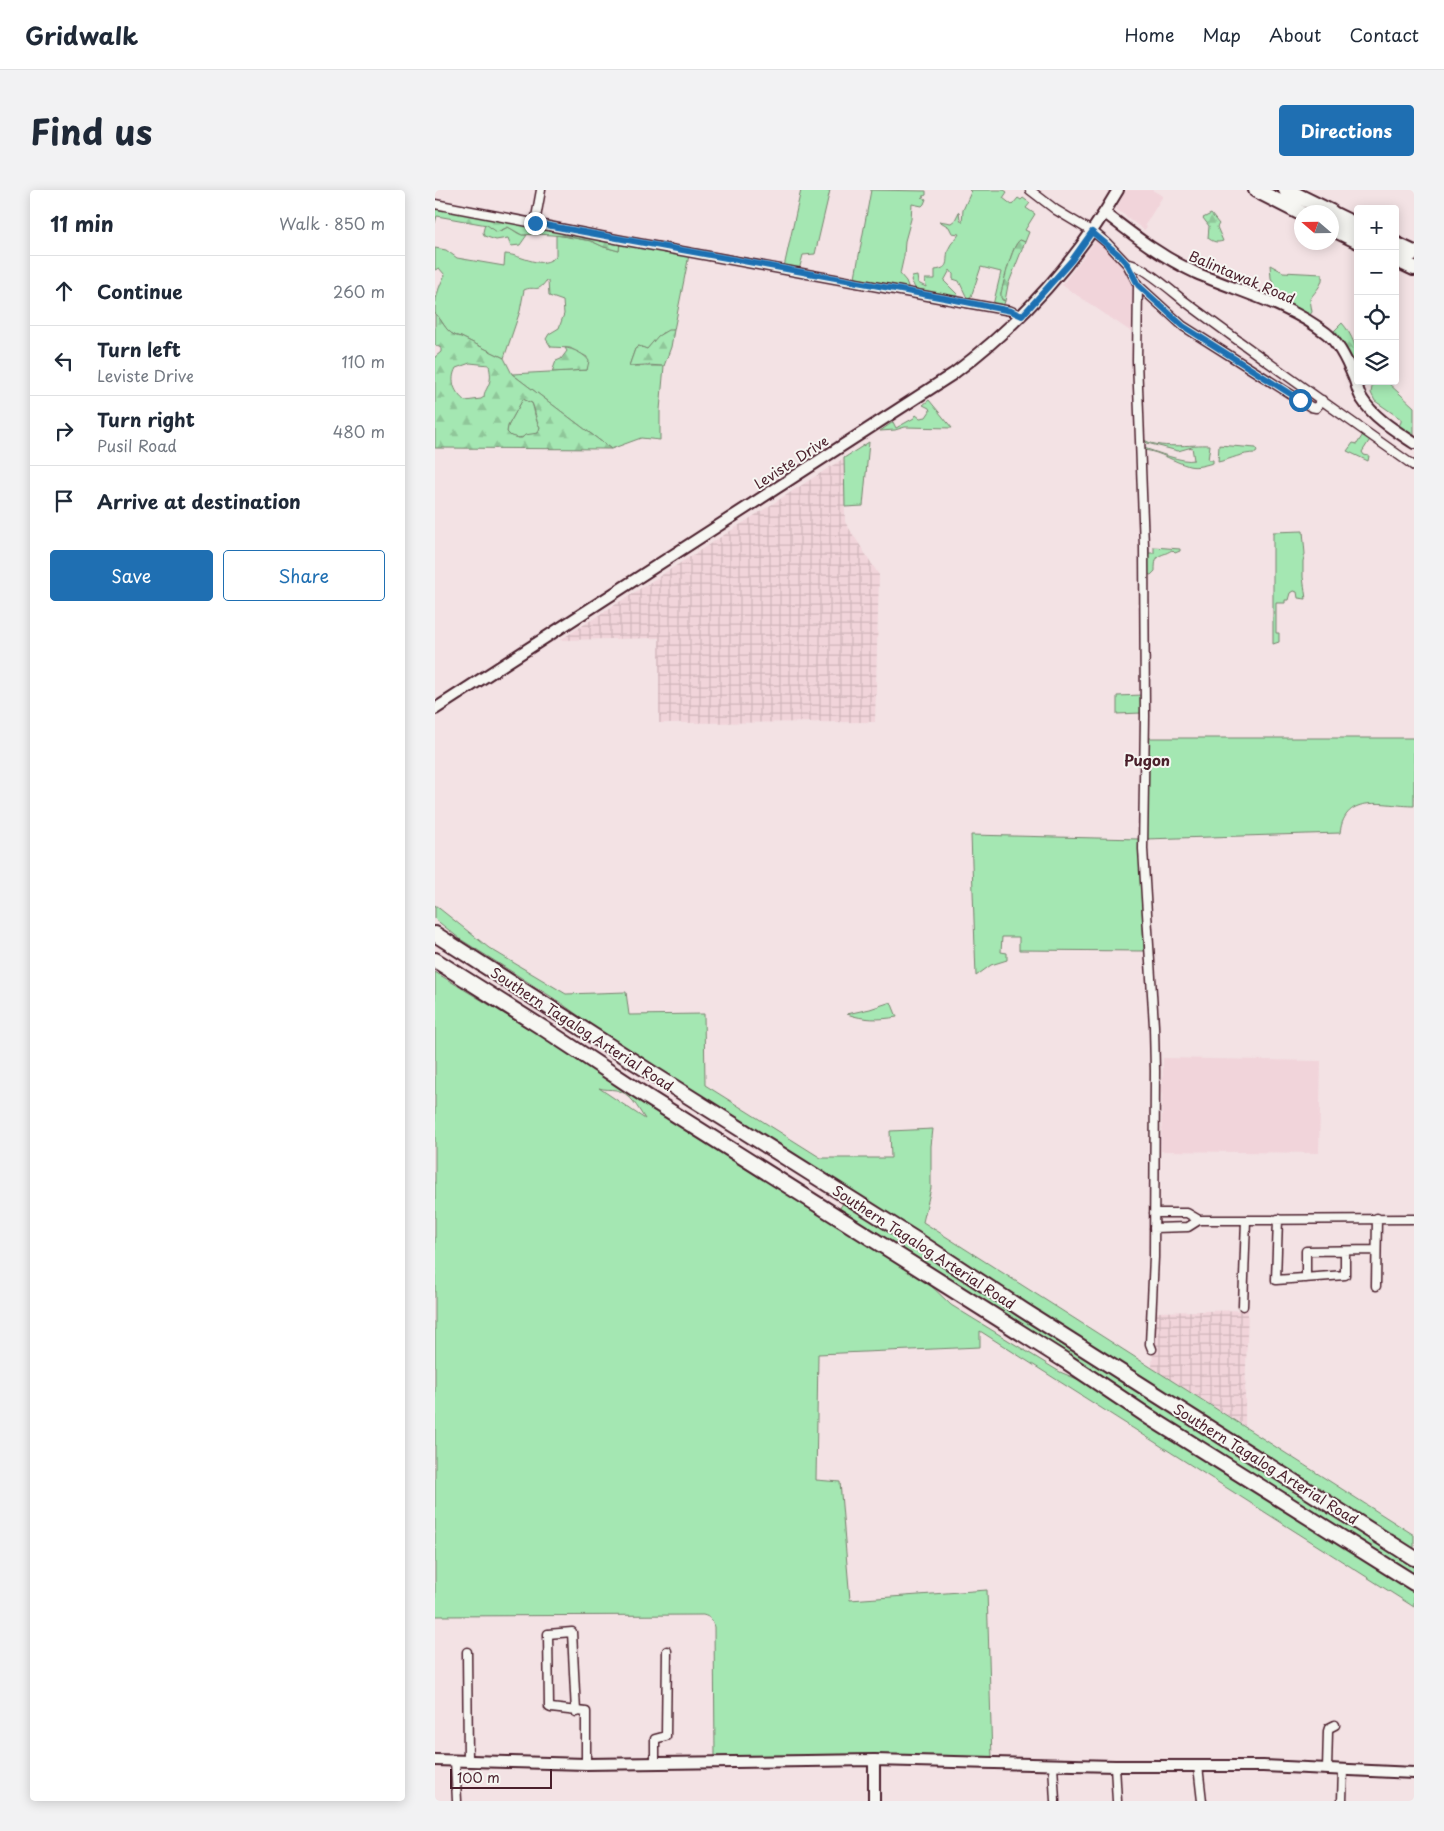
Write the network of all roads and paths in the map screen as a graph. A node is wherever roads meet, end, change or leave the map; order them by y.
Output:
1 (541, 190) edge
2 (1031, 190) edge
3 (1118, 190) edge
4 (1256, 190) edge
5 (1286, 190) edge
6 (435, 204) edge
7 (1315, 205) edge
8 (1294, 209) edge
9 (1105, 213) junction
10 (1339, 217) edge
11 (535, 223) junction
12 (1354, 224) edge
13 (1092, 232) junction
14 (1339, 232) edge
15 (1354, 239) edge
16 (1399, 248) edge
17 (1399, 260) edge
18 (1413, 262) edge
19 (1127, 264) junction
20 (1138, 285) junction
21 (1022, 316) junction
22 (1322, 400) junction
23 (1414, 443) edge
24 (1414, 466) edge
25 (435, 710) edge
26 (435, 923) edge
27 (435, 934) edge
28 (435, 960) edge
29 (435, 967) edge
30 (526, 992) junction
31 (489, 995) junction
32 (1154, 1213) junction
33 (1377, 1218) junction
34 (1278, 1219) junction
35 (1414, 1219) edge
36 (1199, 1220) junction
37 (1246, 1220) junction
38 (1154, 1228) junction
39 (1345, 1250) junction
40 (1376, 1250) junction
41 (1306, 1278) junction
42 (1376, 1286) dead end
43 (1243, 1306) dead end
44 (1152, 1349) dead end
45 (1414, 1557) edge
46 (1414, 1583) edge
47 (667, 1651) dead end
48 (467, 1652) dead end
49 (576, 1712) junction
50 (1335, 1725) dead end
51 (435, 1760) edge
52 (455, 1760) junction
53 (468, 1760) junction
54 (874, 1760) junction
55 (655, 1762) junction
56 (586, 1764) junction
57 (1053, 1765) junction
58 (1115, 1766) junction
59 (1197, 1766) junction
60 (1327, 1769) junction
61 (1343, 1770) junction
62 (1414, 1773) edge
63 (457, 1801) edge
64 (874, 1801) edge
65 (1055, 1801) edge
66 (1117, 1801) edge
67 (1201, 1801) edge
68 (1342, 1801) edge

1 - 11 street
2 - 13 street
3 - 9 street, Leviste Drive
4 - 8 highway
5 - 7 highway
6 - 11 street
9 - 13 street, Leviste Drive
9 - 23 street, Balintawak Road
10 - 12 highway
11 - 21 street
13 - 19 street
13 - 21 street, Leviste Drive
14 - 15 highway
16 - 18 highway
17 - 18 highway
19 - 20 street
19 - 22 street
20 - 22 street
20 - 32 street
21 - 25 street, Leviste Drive
22 - 24 street
26 - 30 highway
27 - 30 highway, Southern Tagalog Arterial Road
28 - 31 highway, Southern Tagalog Arterial Road
29 - 31 highway
30 - 45 highway, Southern Tagalog Arterial Road
31 - 46 highway, Southern Tagalog Arterial Road
32 - 36 street
32 - 38 street
33 - 34 street
33 - 35 street
33 - 40 street
34 - 37 street
34 - 41 street
36 - 37 street
36 - 38 street
37 - 43 street
38 - 44 street
39 - 40 street
39 - 41 street
39 - 41 street
40 - 42 street
47 - 55 street
48 - 53 street
49 - 49 street
49 - 56 street
50 - 60 street
51 - 52 street
52 - 53 street
52 - 63 street
53 - 56 street
54 - 55 street
54 - 57 street
54 - 64 street
55 - 56 street
57 - 58 street
57 - 65 street
58 - 59 street
58 - 66 street
59 - 60 street
59 - 67 street
60 - 61 street
61 - 62 street
61 - 68 street

